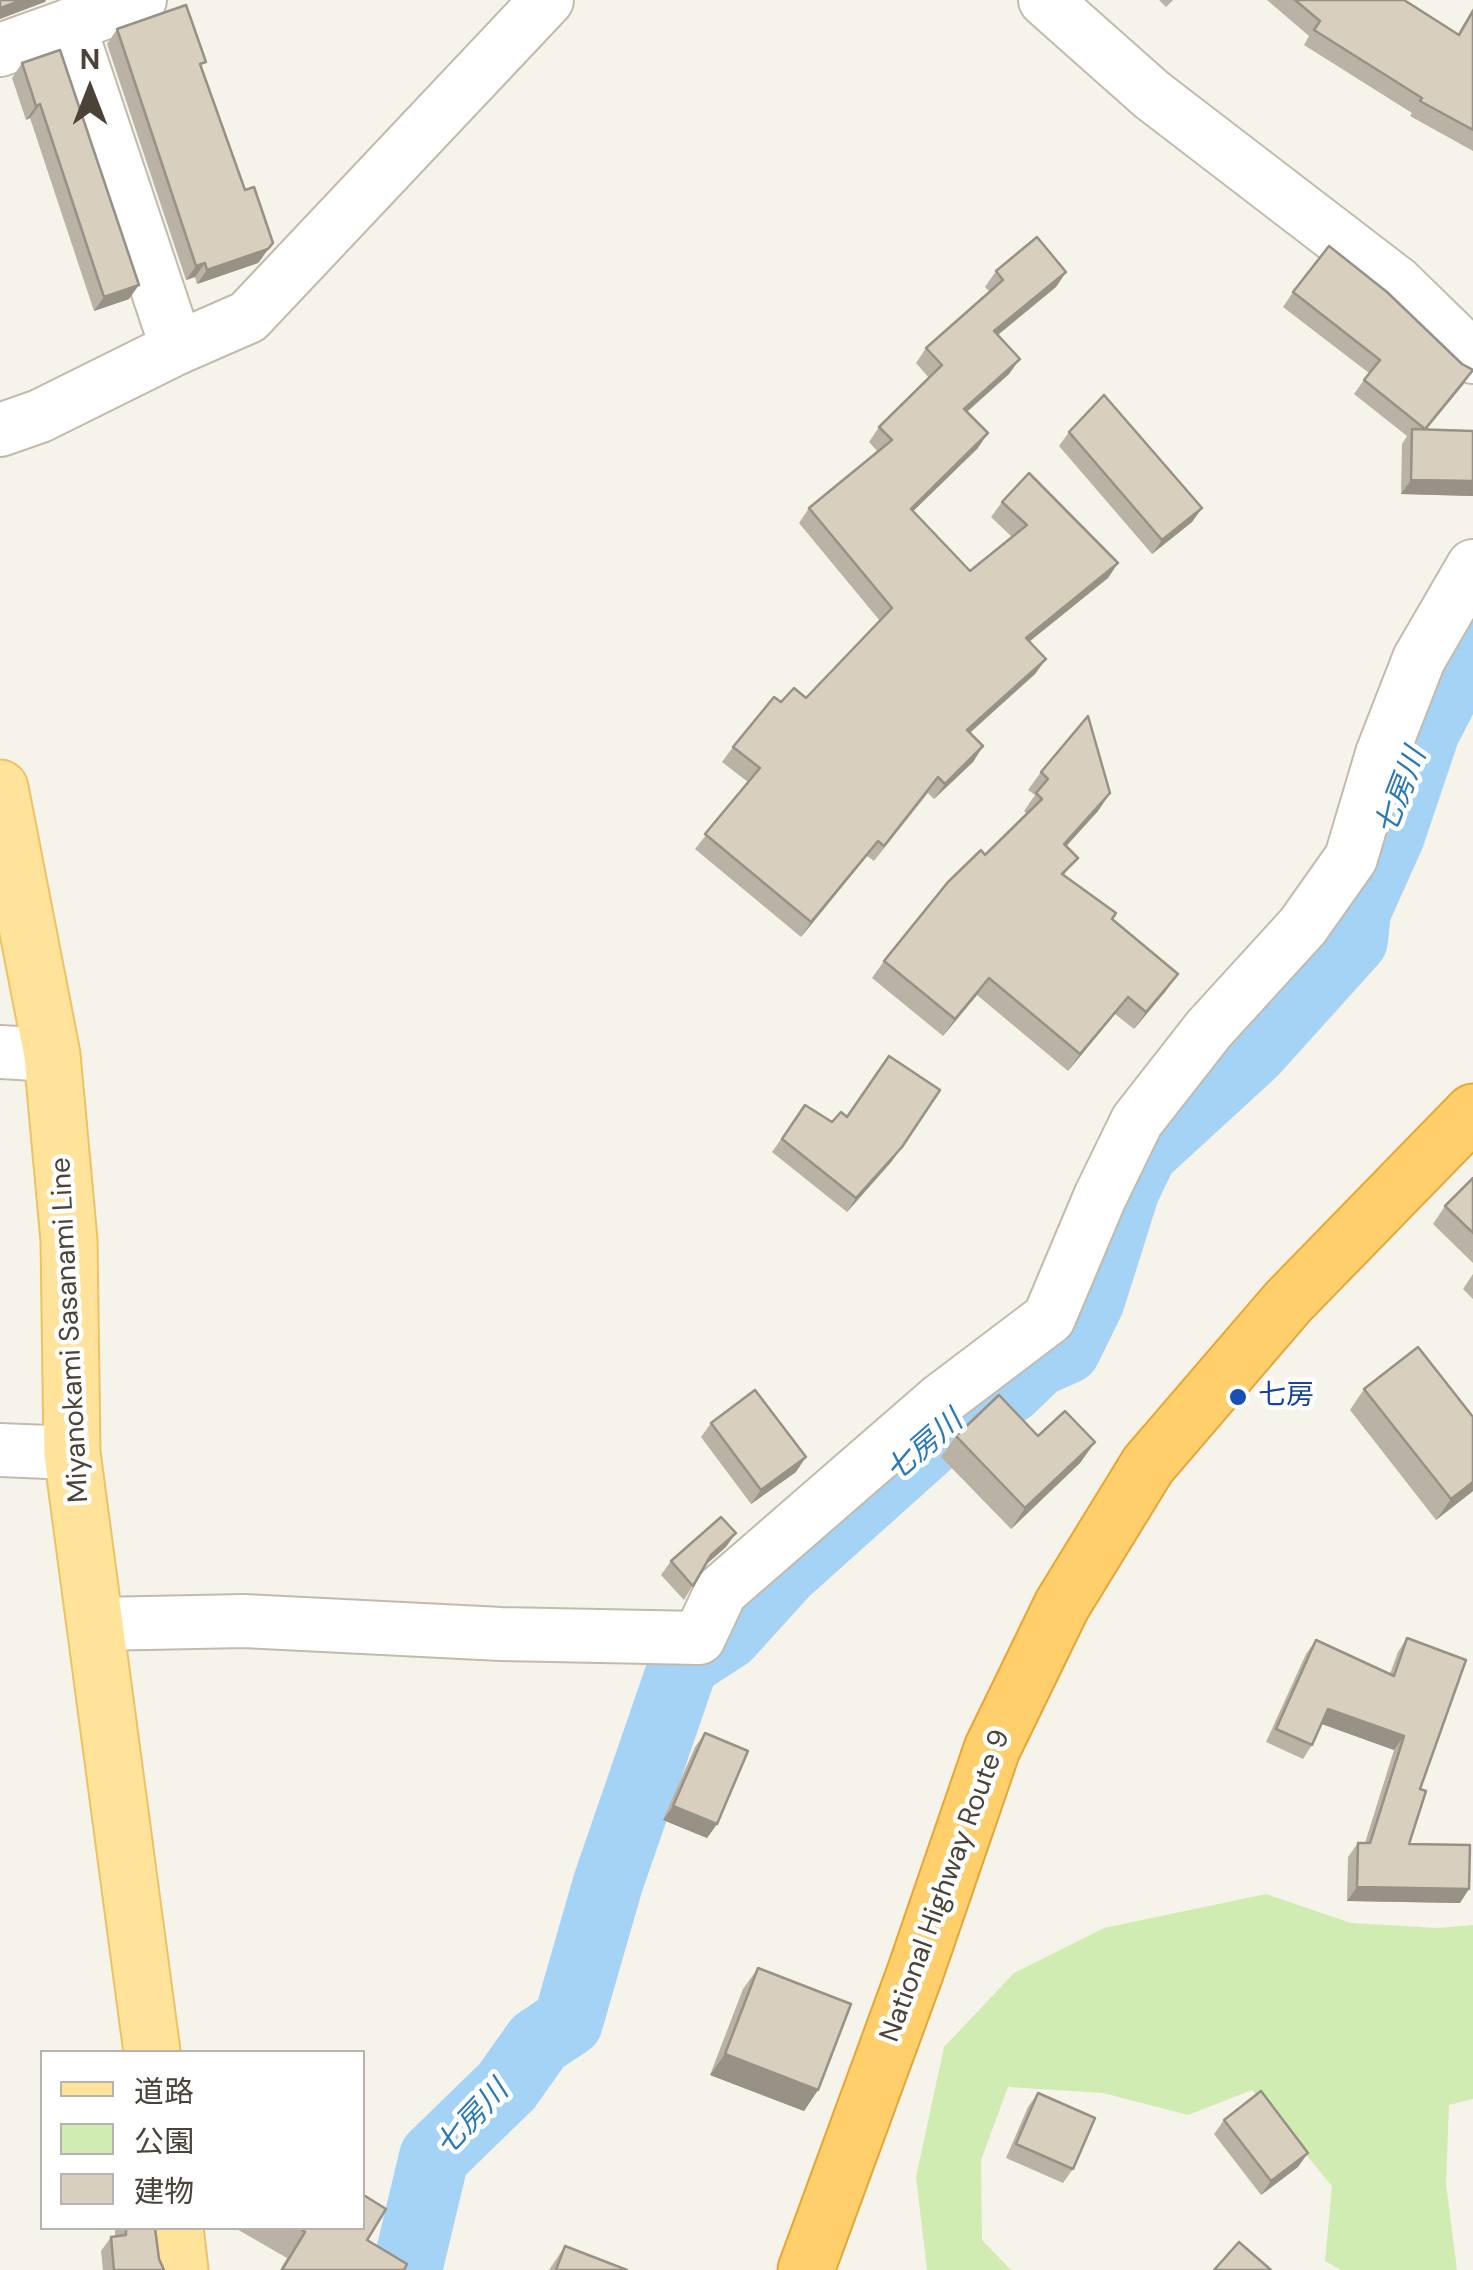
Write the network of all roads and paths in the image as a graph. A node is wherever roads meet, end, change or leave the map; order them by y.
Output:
1 (140, 0) edge
2 (547, 0) edge
3 (1045, 0) edge
4 (69, 26) junction
5 (0, 50) edge
6 (177, 348) junction
7 (1473, 353) edge
8 (0, 430) edge
9 (1473, 566) edge
10 (0, 788) edge
11 (26, 1054) edge
12 (1473, 1112) edge
13 (0, 1450) edge
14 (72, 1453) junction
15 (96, 1624) junction
16 (152, 2050) edge
17 (174, 2230) edge
18 (180, 2270) edge
19 (806, 2270) edge

1 - 4 street
2 - 6 street
3 - 7 street
4 - 5 street
4 - 6 street
6 - 8 street
9 - 15 street
10 - 11 main road, Miyanokami Sasanami Line
11 - 14 main road, Miyanokami Sasanami Line
12 - 19 highway, National Highway Route 9
13 - 14 street
14 - 15 main road, Miyanokami Sasanami Line
15 - 16 main road, Miyanokami Sasanami Line
17 - 18 main road

